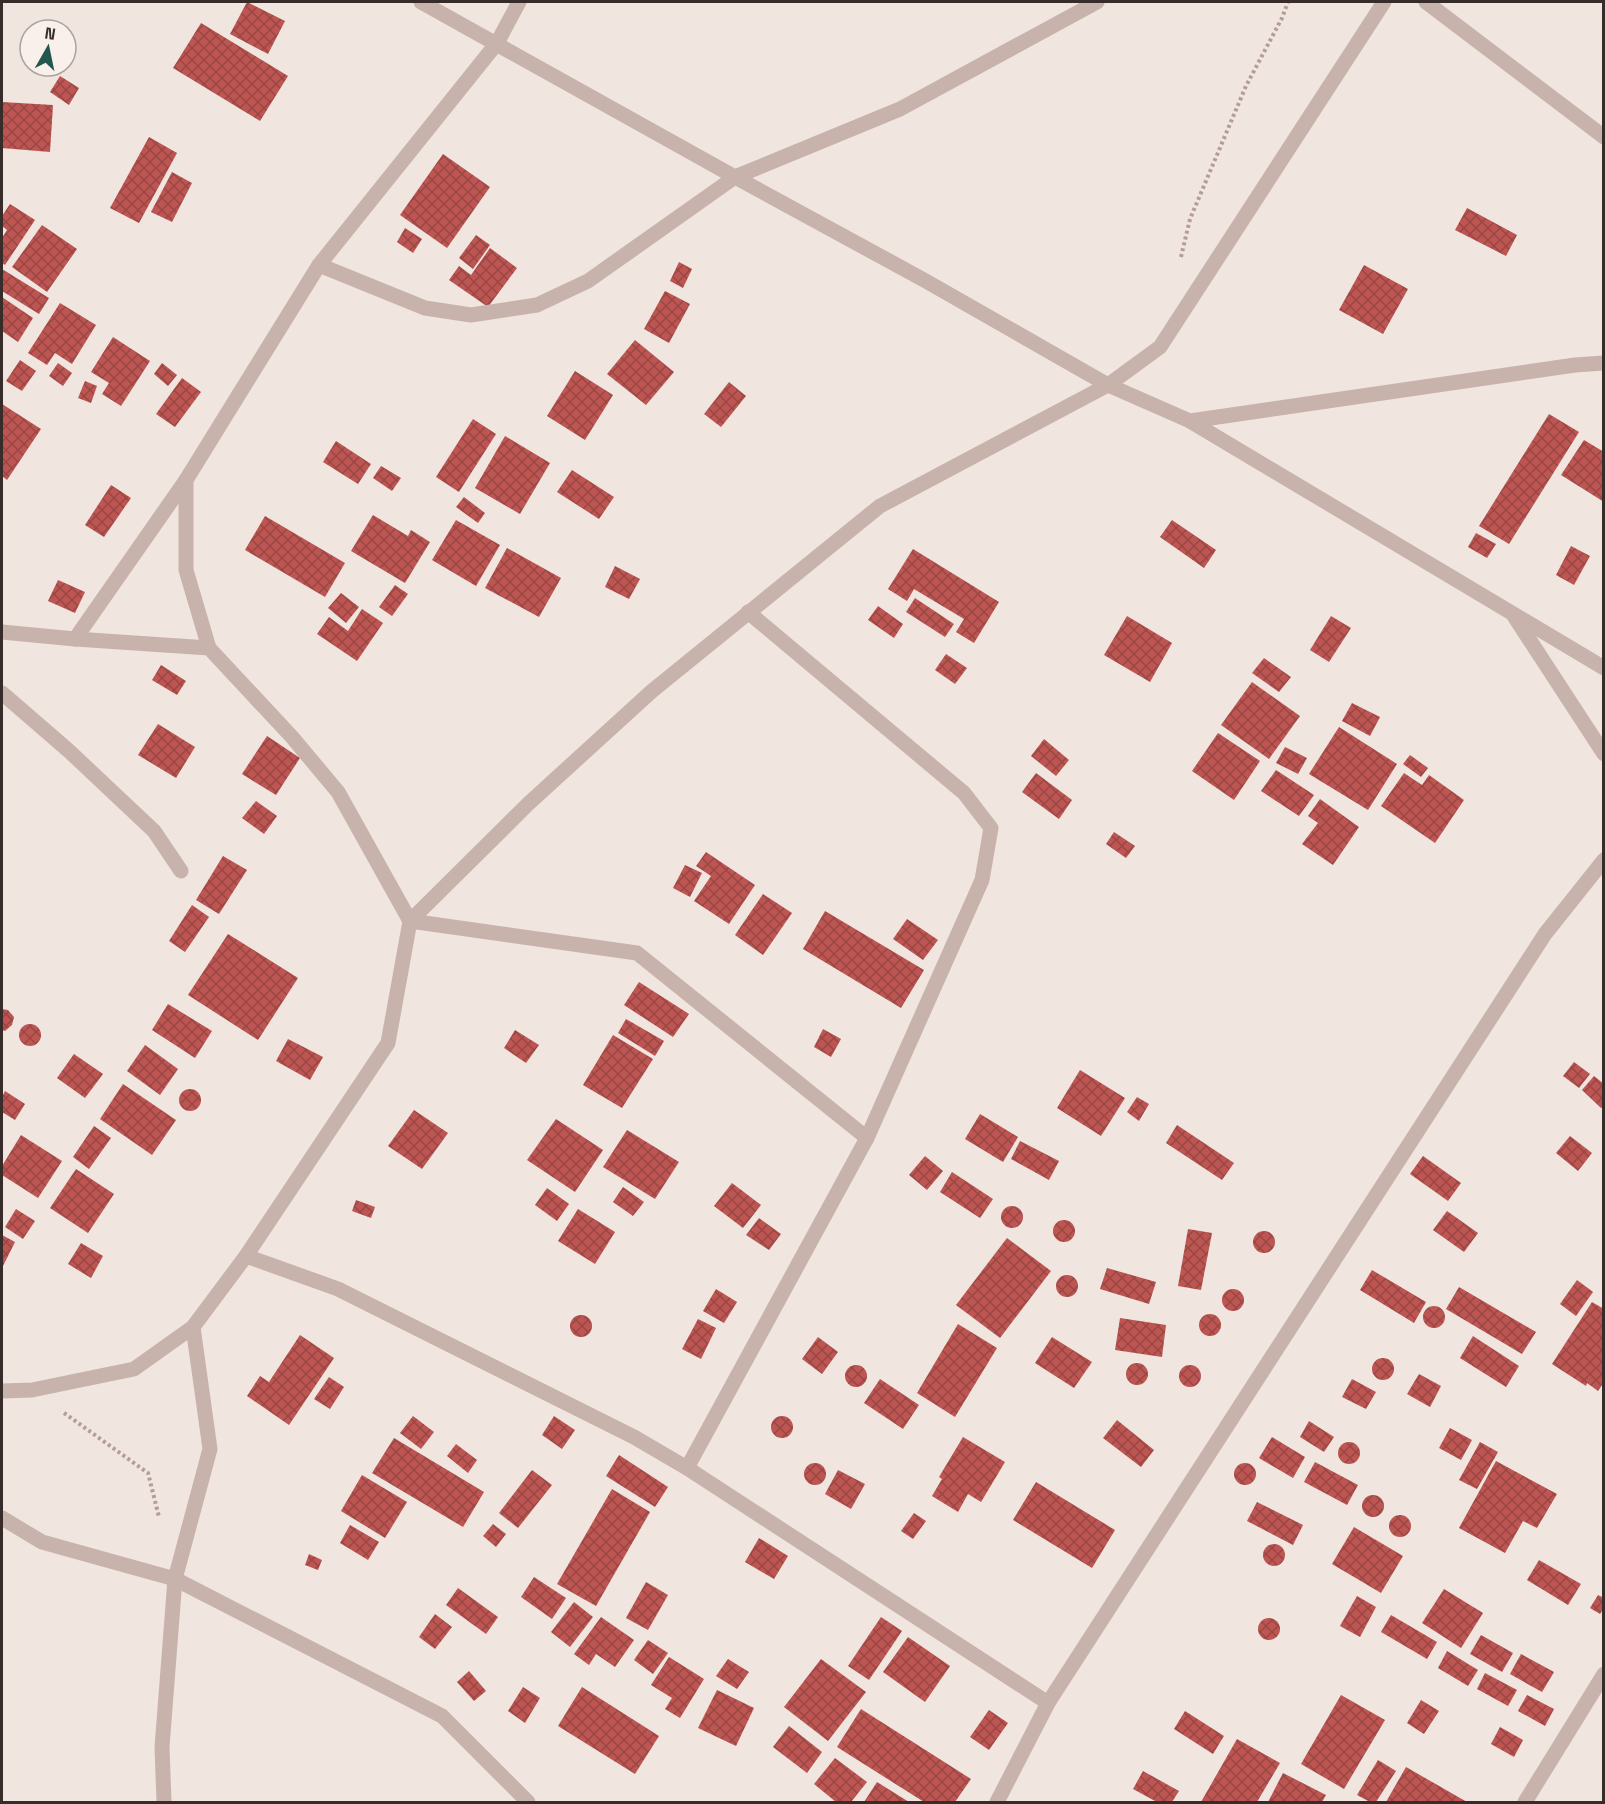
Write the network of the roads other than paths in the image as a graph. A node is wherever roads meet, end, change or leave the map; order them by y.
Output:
1 (421, 2) edge
2 (519, 2) edge
3 (1098, 2) edge
4 (1384, 2) edge
5 (1426, 2) edge
6 (497, 43) junction
7 (1604, 137) edge
8 (735, 177) junction
9 (319, 265) junction
10 (1604, 363) edge
11 (1108, 385) junction
12 (1190, 421) junction
13 (186, 480) junction
14 (748, 612) junction
15 (1511, 612) junction
16 (2, 632) edge
17 (75, 639) junction
18 (209, 648) junction
19 (1604, 668) edge
20 (2, 693) edge
21 (1604, 754) edge
22 (1604, 860) edge
23 (181, 871) dead end
24 (410, 921) junction
25 (867, 1138) junction
26 (246, 1256) junction
27 (193, 1328) junction
28 (2, 1391) edge
29 (687, 1468) junction
30 (2, 1518) edge
31 (175, 1580) junction
32 (1604, 1674) edge
33 (1048, 1703) junction
34 (164, 1803) edge
35 (528, 1803) edge
36 (997, 1803) edge
37 (1525, 1803) edge

1 - 6 street
2 - 6 street
3 - 8 street
4 - 11 street
5 - 7 street
6 - 8 street
6 - 9 street
8 - 9 street
8 - 11 street
9 - 13 street
10 - 12 street
11 - 12 street
11 - 14 street
12 - 15 street
13 - 17 street
13 - 18 street
14 - 24 street
14 - 25 street
15 - 19 street
15 - 21 street
16 - 17 street
17 - 18 street
18 - 24 street
20 - 23 street
22 - 33 street
24 - 25 street
24 - 26 street
25 - 29 street
26 - 27 street
26 - 29 street
27 - 28 street
27 - 31 street
29 - 33 street
30 - 31 street
31 - 34 street
31 - 35 street
32 - 37 street
33 - 36 street

